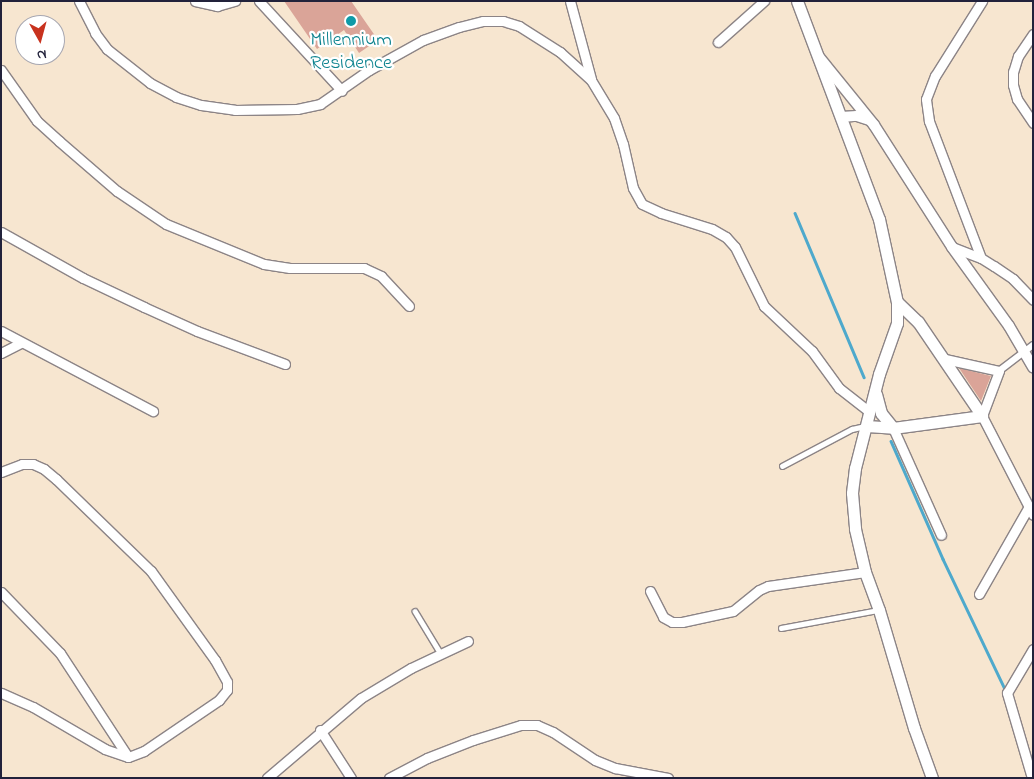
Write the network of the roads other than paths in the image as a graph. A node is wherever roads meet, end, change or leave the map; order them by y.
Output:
1 (79, 1) edge
2 (195, 1) edge
3 (235, 1) edge
4 (259, 1) edge
5 (570, 1) edge
6 (764, 1) edge
7 (797, 1) edge
8 (982, 1) edge
9 (1033, 34) edge
10 (718, 42) dead end
11 (818, 56) junction
12 (1, 70) edge
13 (591, 80) junction
14 (342, 91) junction
15 (841, 117) junction
16 (869, 120) junction
17 (1033, 123) edge
18 (1, 232) edge
19 (952, 248) junction
20 (981, 258) junction
21 (1033, 300) edge
22 (898, 302) junction
23 (409, 306) dead end
24 (918, 322) junction
25 (897, 323) junction
26 (1, 331) edge
27 (22, 342) junction
28 (1029, 348) edge
29 (1, 352) edge
30 (945, 359) junction
31 (285, 364) dead end
32 (1033, 367) edge
33 (999, 372) junction
34 (876, 385) junction
35 (153, 411) dead end
36 (870, 412) junction
37 (982, 416) junction
38 (867, 426) junction
39 (893, 428) junction
40 (782, 466) dead end
41 (1, 472) edge
42 (1030, 511) edge
43 (941, 535) dead end
44 (865, 572) junction
45 (650, 591) dead end
46 (1, 592) edge
47 (979, 594) dead end
48 (880, 610) junction
49 (415, 611) dead end
50 (781, 628) dead end
51 (468, 641) dead end
52 (1033, 649) edge
53 (440, 654) junction
54 (1, 693) edge
55 (320, 730) junction
56 (128, 757) junction
57 (267, 778) edge
58 (350, 778) edge
59 (389, 778) edge
60 (668, 778) edge
61 (932, 778) edge
62 (1032, 778) edge

1 - 14 street
2 - 3 street
4 - 14 street
5 - 13 street
6 - 10 street
7 - 11 main road
8 - 20 street
9 - 17 street
11 - 15 main road
11 - 16 street
12 - 23 street
13 - 14 street
13 - 36 street
15 - 16 street
15 - 22 main road
16 - 19 street
18 - 31 street
19 - 20 street
19 - 28 street
20 - 21 street
22 - 24 main road
22 - 25 main road
24 - 25 main road
24 - 30 main road
25 - 34 main road
26 - 27 street
27 - 29 street
27 - 35 street
28 - 32 street
28 - 33 street
30 - 33 street
30 - 37 main road
33 - 37 street
34 - 36 main road
34 - 39 main road
36 - 38 main road
37 - 39 main road
37 - 42 street
38 - 39 main road
38 - 40 lane
38 - 44 main road
39 - 43 street
41 - 56 street
42 - 47 street
44 - 45 street
44 - 48 main road
46 - 56 street
48 - 50 lane
48 - 61 main road
49 - 53 lane
51 - 53 street
52 - 62 street
53 - 55 street
54 - 56 street
55 - 57 street
55 - 58 street
59 - 60 street

